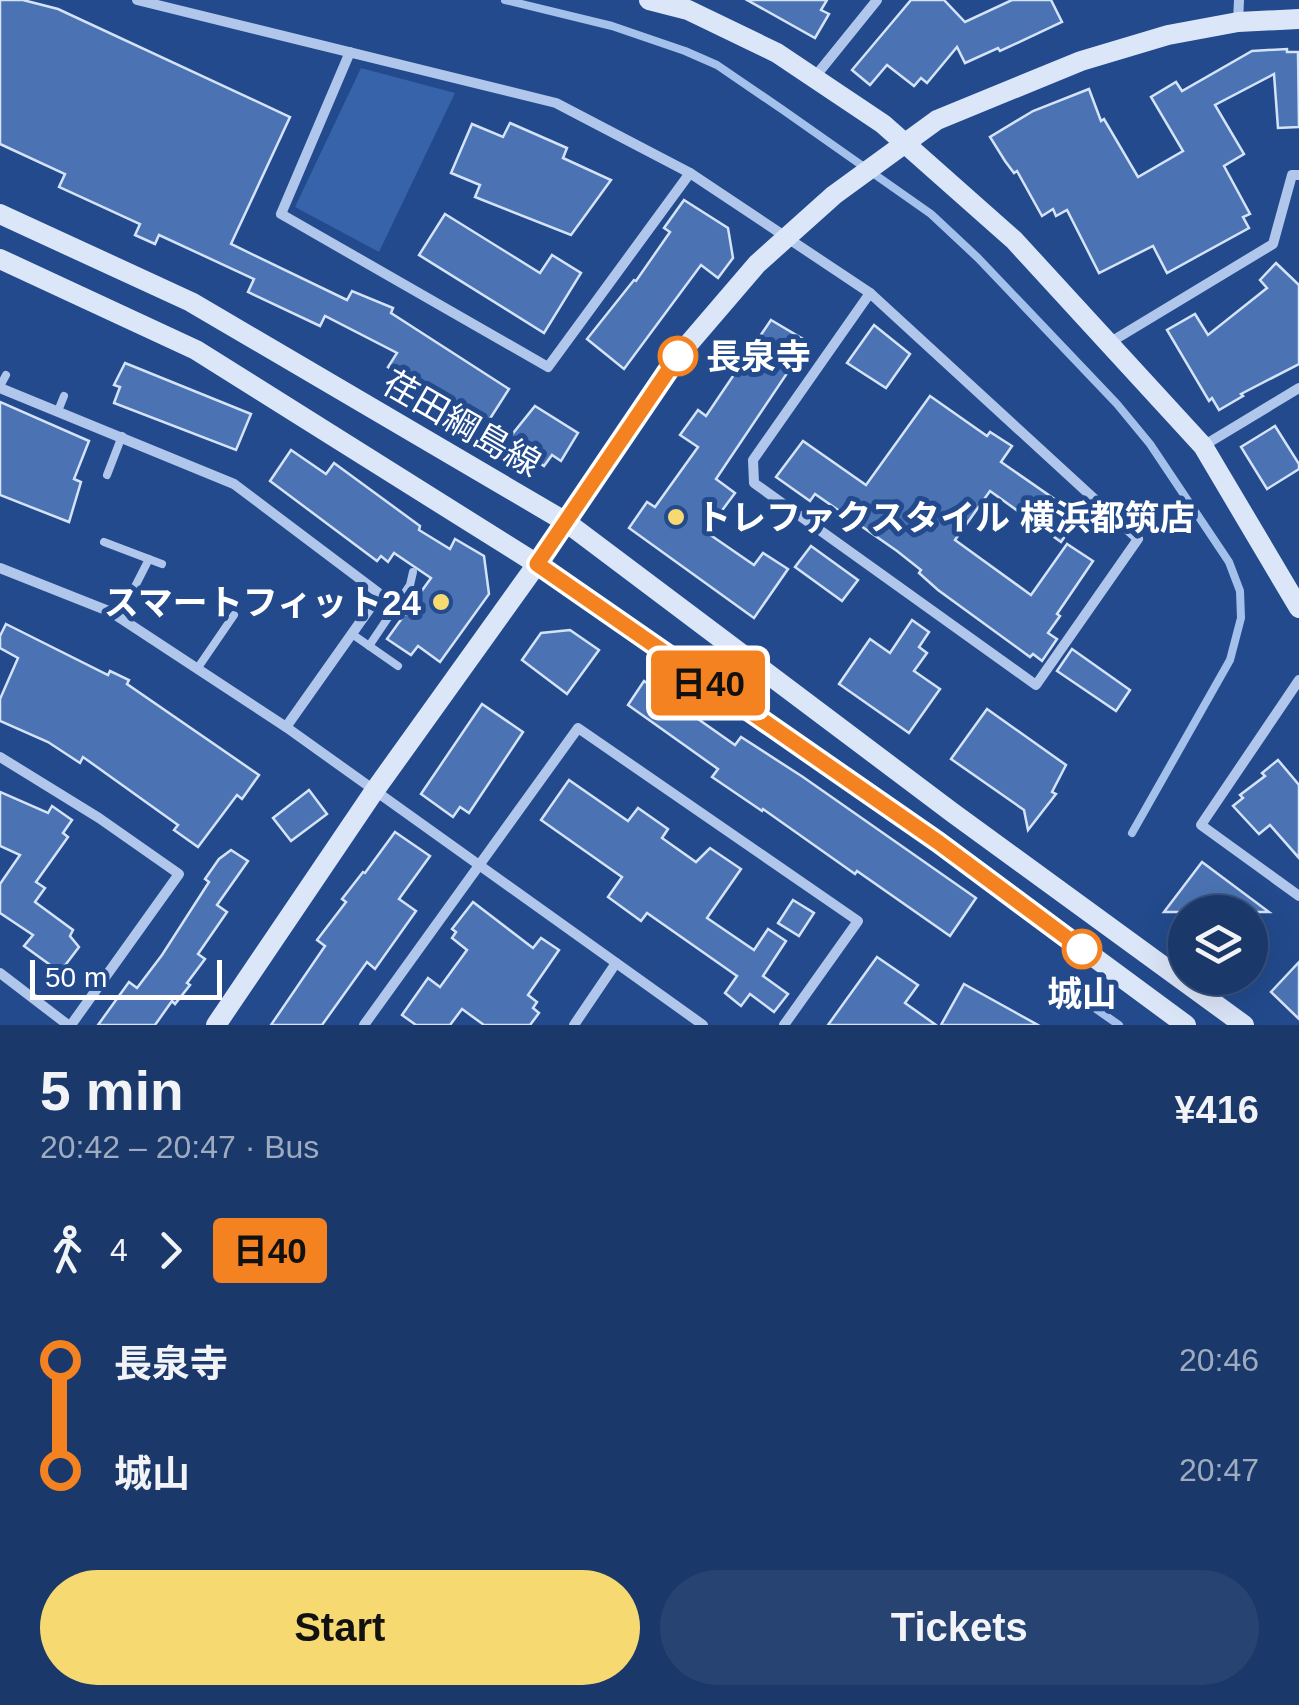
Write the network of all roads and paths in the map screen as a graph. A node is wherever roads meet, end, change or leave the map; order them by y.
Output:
1 (137, 0) edge
2 (650, 0) edge
3 (878, 0) edge
4 (1239, 0) edge
5 (704, 8) edge
6 (1299, 18) edge
7 (1238, 22) junction
8 (350, 52) junction
9 (814, 78) junction
10 (690, 173) junction
11 (1299, 175) edge
12 (0, 214) edge
13 (786, 237) junction
14 (0, 259) edge
15 (870, 293) junction
16 (1110, 343) junction
17 (6, 374) dead end
18 (0, 387) edge
19 (1299, 388) edge
20 (64, 396) dead end
21 (58, 411) junction
22 (122, 436) junction
23 (1203, 446) junction
24 (107, 475) dead end
25 (566, 522) junction
26 (104, 542) dead end
27 (149, 559) junction
28 (162, 564) dead end
29 (537, 564) junction
30 (0, 568) edge
31 (414, 572) dead end
32 (1292, 582) edge
33 (1299, 608) edge
34 (234, 615) dead end
35 (120, 618) junction
36 (352, 634) junction
37 (369, 646) junction
38 (398, 666) dead end
39 (197, 669) junction
40 (1299, 680) edge
41 (286, 727) junction
42 (0, 757) edge
43 (375, 790) junction
44 (478, 865) junction
45 (1299, 896) edge
46 (616, 963) junction
47 (0, 973) edge
48 (70, 1025) edge
49 (216, 1025) edge
50 (364, 1025) edge
51 (574, 1025) edge
52 (704, 1025) edge
53 (784, 1025) edge
54 (1186, 1025) edge
55 (1244, 1025) edge

1 - 8 street
2 - 5 main road
3 - 9 street
4 - 7 street
5 - 9 main road
6 - 7 main road
7 - 13 main road
8 - 10 street
8 - 10 street
9 - 16 main road
10 - 13 street
11 - 16 street
12 - 25 main road, 荏田綱島線
13 - 15 street
13 - 25 main road
14 - 29 main road
15 - 15 street
16 - 23 main road
17 - 18 lane
18 - 21 street
19 - 23 street
20 - 21 lane
21 - 22 street
22 - 24 lane
22 - 36 street
23 - 32 main road
25 - 29 main road
25 - 55 main road, 荏田綱島線
26 - 27 lane
27 - 28 lane
27 - 35 lane
29 - 43 main road
29 - 54 main road
30 - 35 street
31 - 37 lane
32 - 33 main road
34 - 39 lane
35 - 39 street
36 - 37 lane
36 - 41 street
37 - 38 lane
39 - 41 street
40 - 45 street
41 - 43 street
42 - 48 street
43 - 44 street
43 - 49 main road
44 - 46 street
44 - 50 street
44 - 53 street
46 - 51 street
46 - 52 street
47 - 48 street

